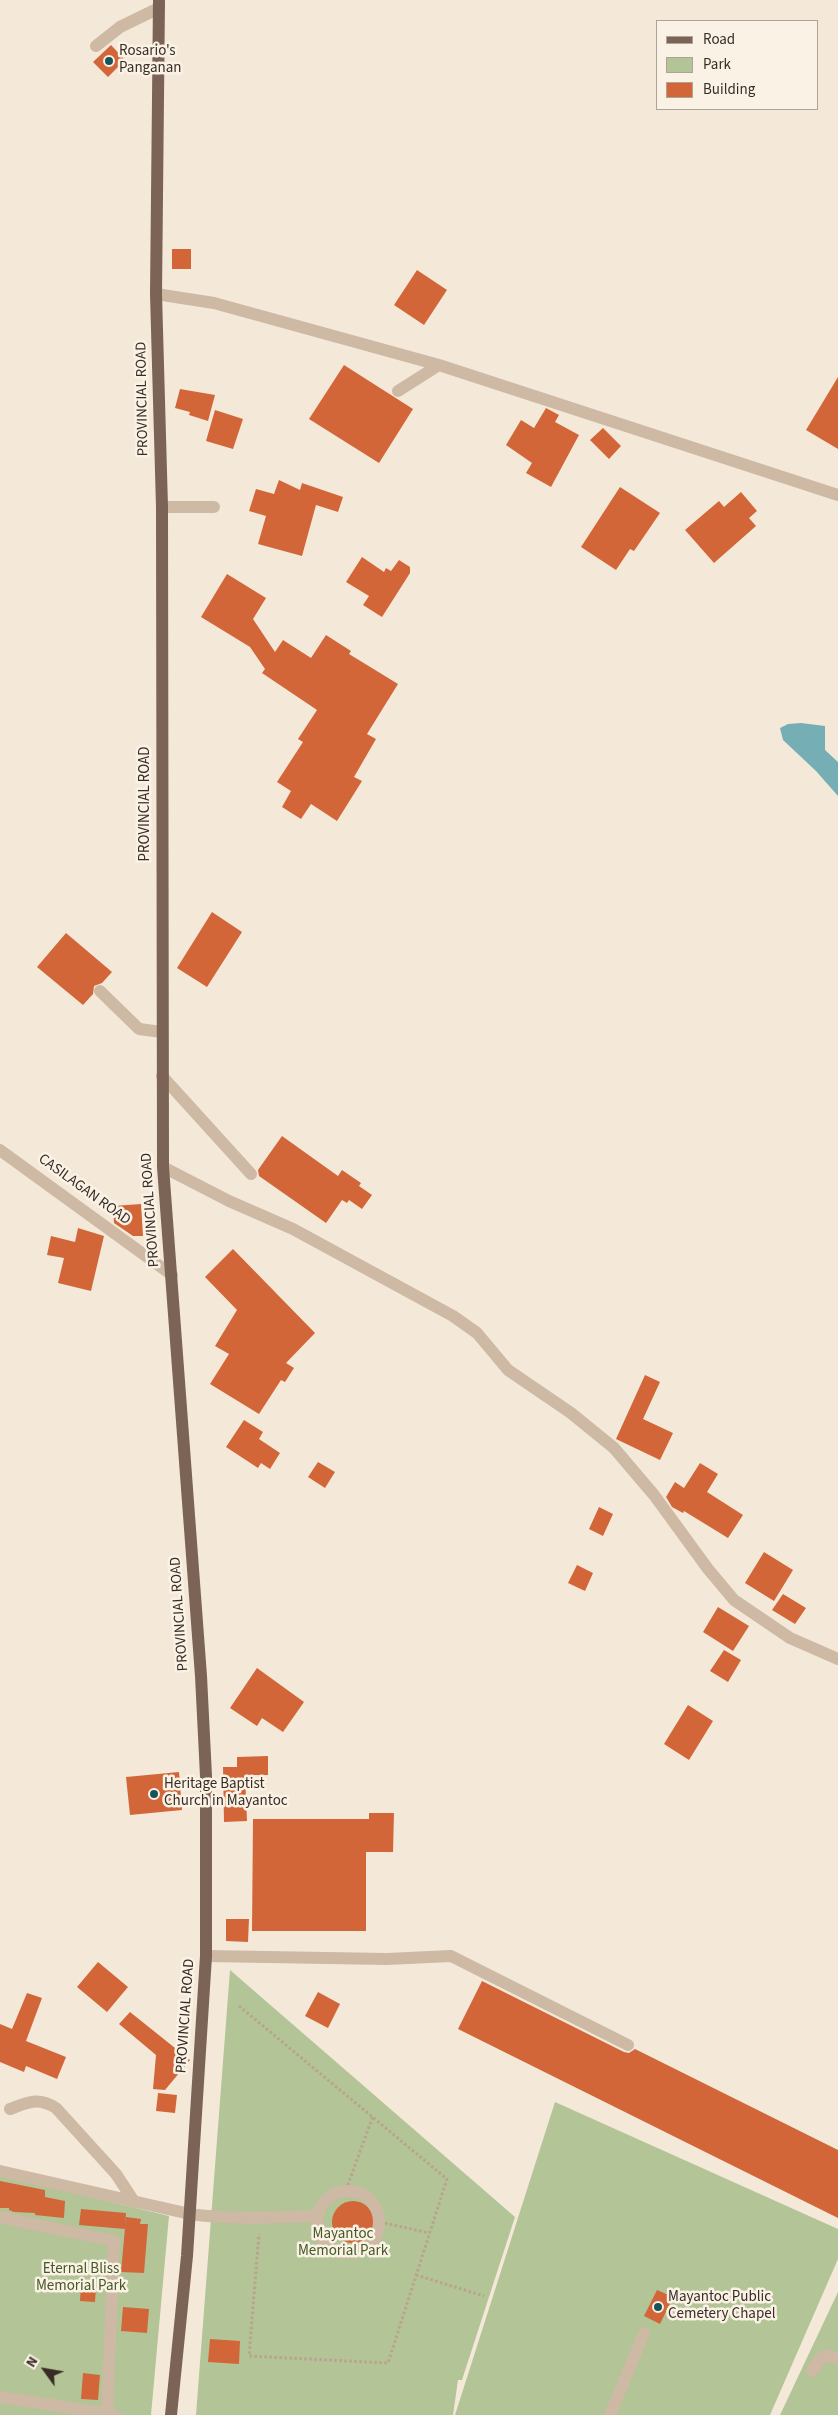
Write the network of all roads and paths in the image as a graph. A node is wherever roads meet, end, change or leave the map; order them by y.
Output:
1 (159, 4) edge
2 (96, 46) dead end
3 (156, 294) junction
4 (438, 365) junction
5 (398, 391) dead end
6 (838, 496) edge
7 (162, 507) junction
8 (214, 507) dead end
9 (100, 991) dead end
10 (162, 1032) junction
11 (162, 1076) junction
12 (0, 1150) edge
13 (163, 1167) junction
14 (250, 1174) dead end
15 (172, 1275) junction
16 (838, 1660) edge
17 (206, 1956) junction
18 (239, 2006) dead end
19 (628, 2045) dead end
20 (10, 2109) dead end
21 (372, 2116) junction
22 (0, 2171) edge
23 (346, 2190) junction
24 (135, 2203) junction
25 (190, 2214) junction
26 (318, 2216) junction
27 (0, 2217) edge
28 (260, 2218) junction
29 (380, 2222) junction
30 (429, 2233) junction
31 (416, 2275) junction
32 (484, 2296) dead end
33 (644, 2333) dead end
34 (838, 2359) edge
35 (812, 2371) dead end
36 (0, 2397) edge
37 (110, 2415) edge
38 (171, 2415) edge
39 (610, 2415) edge

1 - 2 street
1 - 3 main road, PROVINCIAL ROAD
3 - 4 street
3 - 7 main road, PROVINCIAL ROAD
4 - 5 street
4 - 6 street
7 - 8 street
7 - 10 main road, PROVINCIAL ROAD
9 - 10 street
10 - 11 main road, PROVINCIAL ROAD
11 - 13 main road, PROVINCIAL ROAD
11 - 14 street
12 - 15 street, CASILAGAN ROAD
13 - 15 main road, PROVINCIAL ROAD
13 - 16 street
15 - 17 main road, PROVINCIAL ROAD
17 - 19 street
17 - 25 main road, PROVINCIAL ROAD
18 - 21 path
20 - 24 street
21 - 23 path
21 - 30 path
22 - 24 street
23 - 26 street
23 - 29 street
24 - 25 street
25 - 28 street
25 - 38 main road, PROVINCIAL ROAD
26 - 28 street
26 - 29 street
27 - 37 street
28 - 31 path
29 - 30 path
30 - 31 path
31 - 32 path
33 - 39 street
34 - 35 street
36 - 37 street

